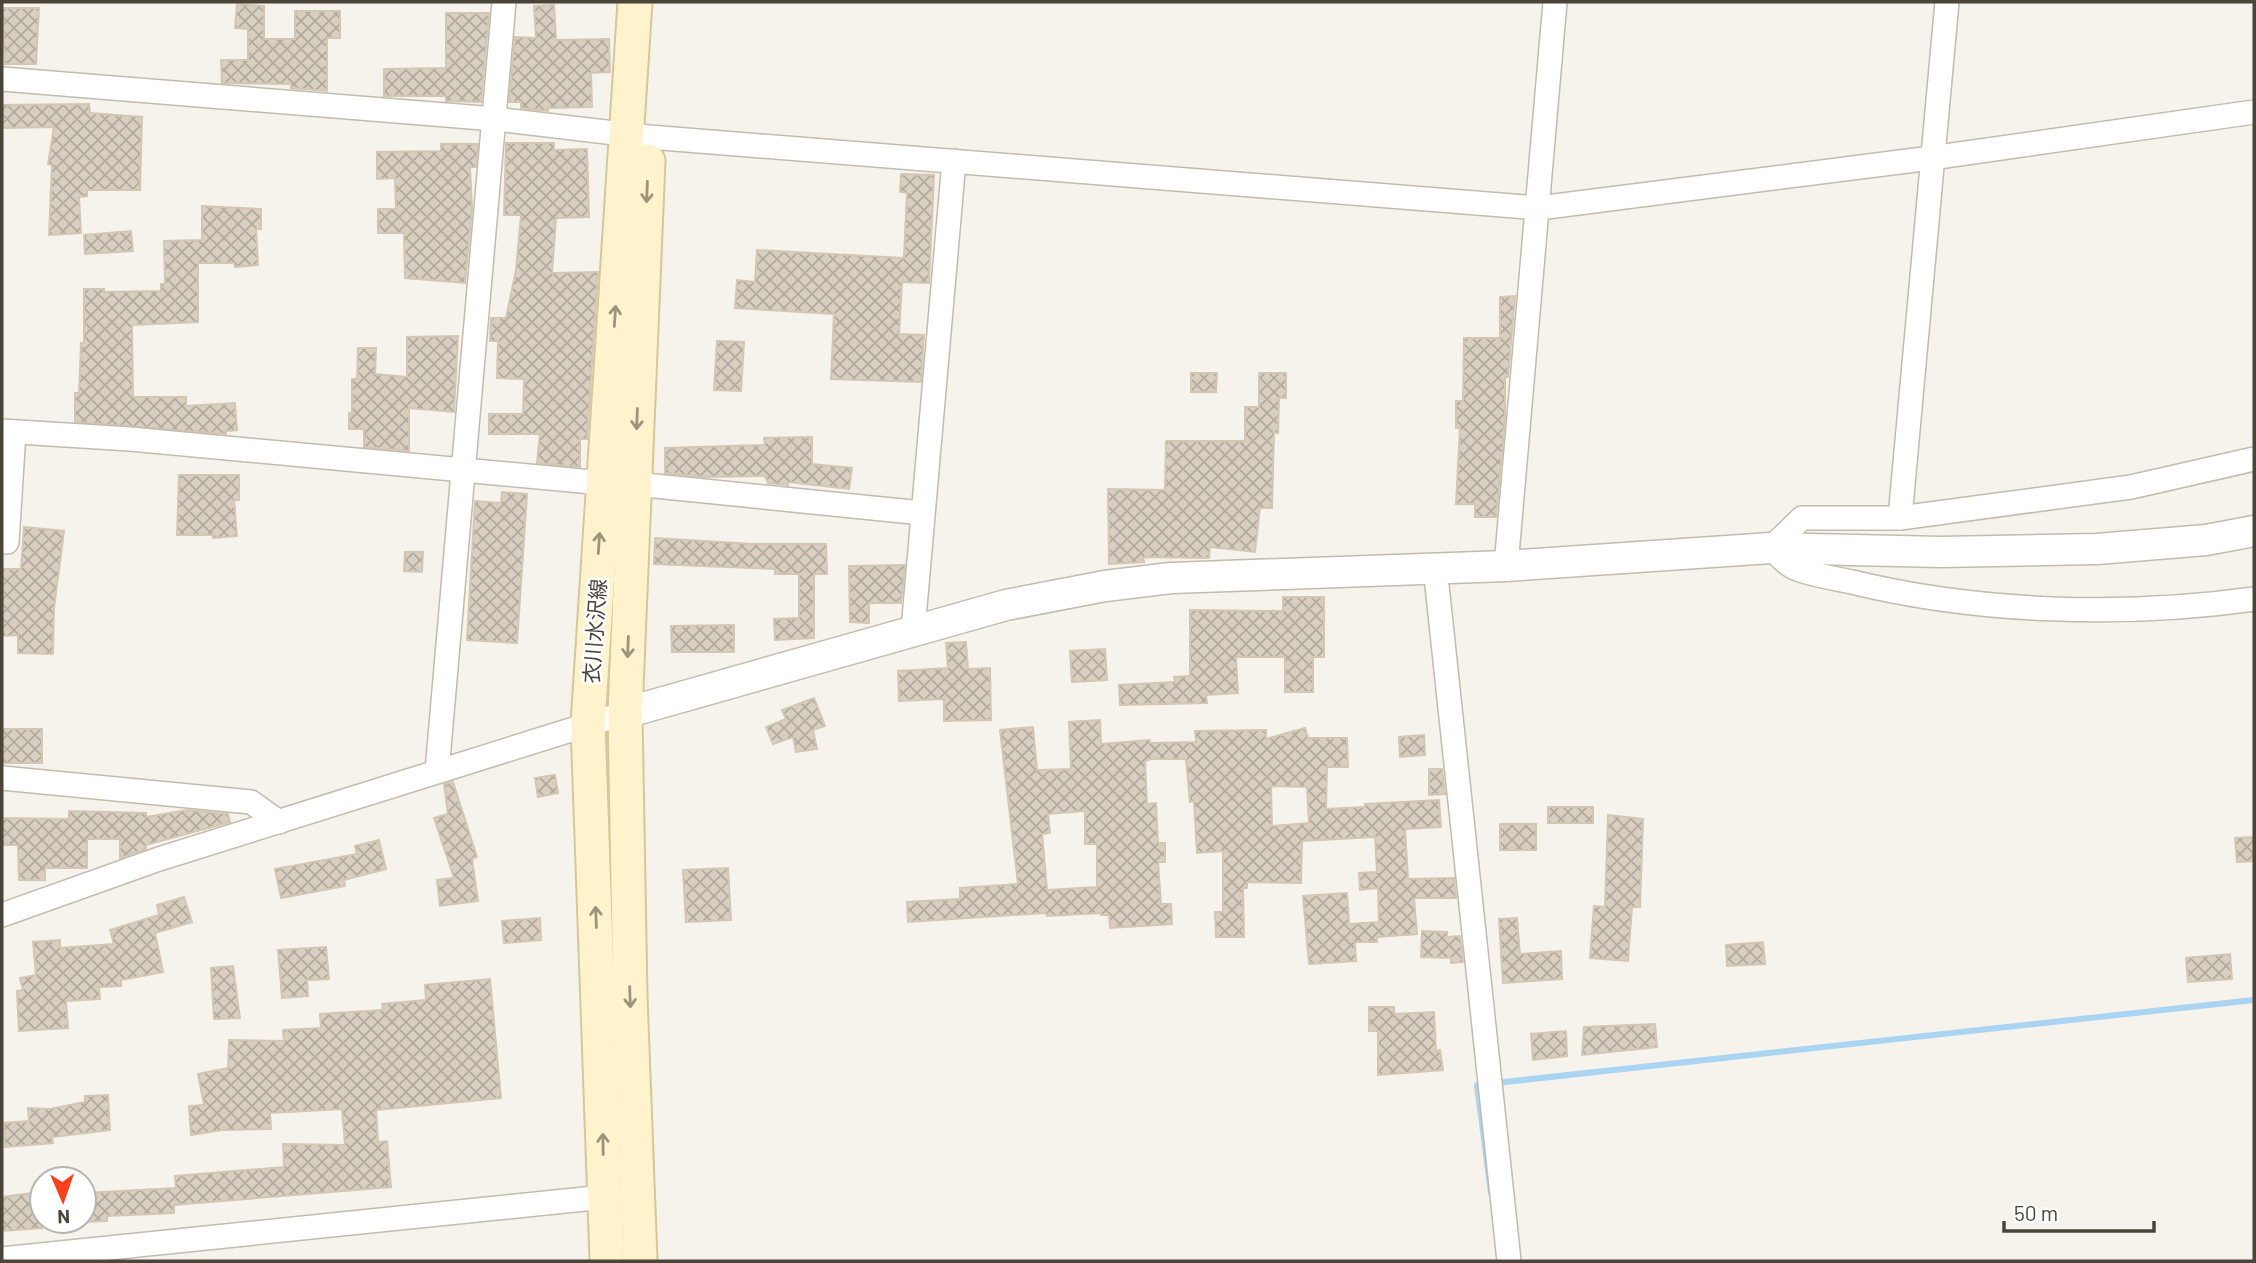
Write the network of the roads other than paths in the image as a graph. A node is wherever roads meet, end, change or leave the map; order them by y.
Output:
1 (504, 2) edge
2 (635, 2) edge
3 (658, 2) edge
4 (1555, 2) edge
5 (1947, 2) edge
6 (2, 79) edge
7 (2254, 112) edge
8 (495, 119) junction
9 (638, 135) junction
10 (1931, 158) junction
11 (954, 161) junction
12 (1539, 208) junction
13 (8, 431) edge
14 (2254, 459) edge
15 (465, 469) junction
16 (619, 484) junction
17 (922, 513) junction
18 (1900, 518) junction
19 (2254, 530) edge
20 (2, 542) edge
21 (1771, 548) junction
22 (1506, 566) junction
23 (1435, 567) junction
24 (2254, 599) edge
25 (914, 630) junction
26 (625, 713) junction
27 (588, 724) junction
28 (437, 771) junction
29 (2, 778) edge
30 (279, 822) junction
31 (2, 915) edge
32 (604, 1197) junction
33 (2, 1259) edge
34 (607, 1261) edge
35 (640, 1261) edge
36 (1509, 1261) edge

1 - 8 street
2 - 9 main road, 衣川水沢線
3 - 9 main road, 衣川水沢線
4 - 12 street
5 - 10 street
6 - 8 street
7 - 10 street
8 - 9 street
8 - 15 street
9 - 11 street
9 - 16 main road, 衣川水沢線
10 - 12 street
10 - 18 street
11 - 12 street
11 - 17 street
12 - 22 street
13 - 15 street
13 - 20 street
14 - 18 street
15 - 16 street
15 - 28 street
16 - 17 street
16 -> 26 main road, 衣川水沢線
27 -> 16 main road, 衣川水沢線
17 - 25 street
18 - 21 street
19 - 21 street
21 - 22 street
21 - 24 street
22 - 23 street
23 - 25 street
23 - 36 street
25 - 26 street
26 - 27 street
26 -> 35 main road, 衣川水沢線
27 - 28 street
32 -> 27 main road, 衣川水沢線
28 - 30 street
29 - 30 street
30 - 31 street
32 - 33 street
32 - 34 main road, 衣川水沢線

